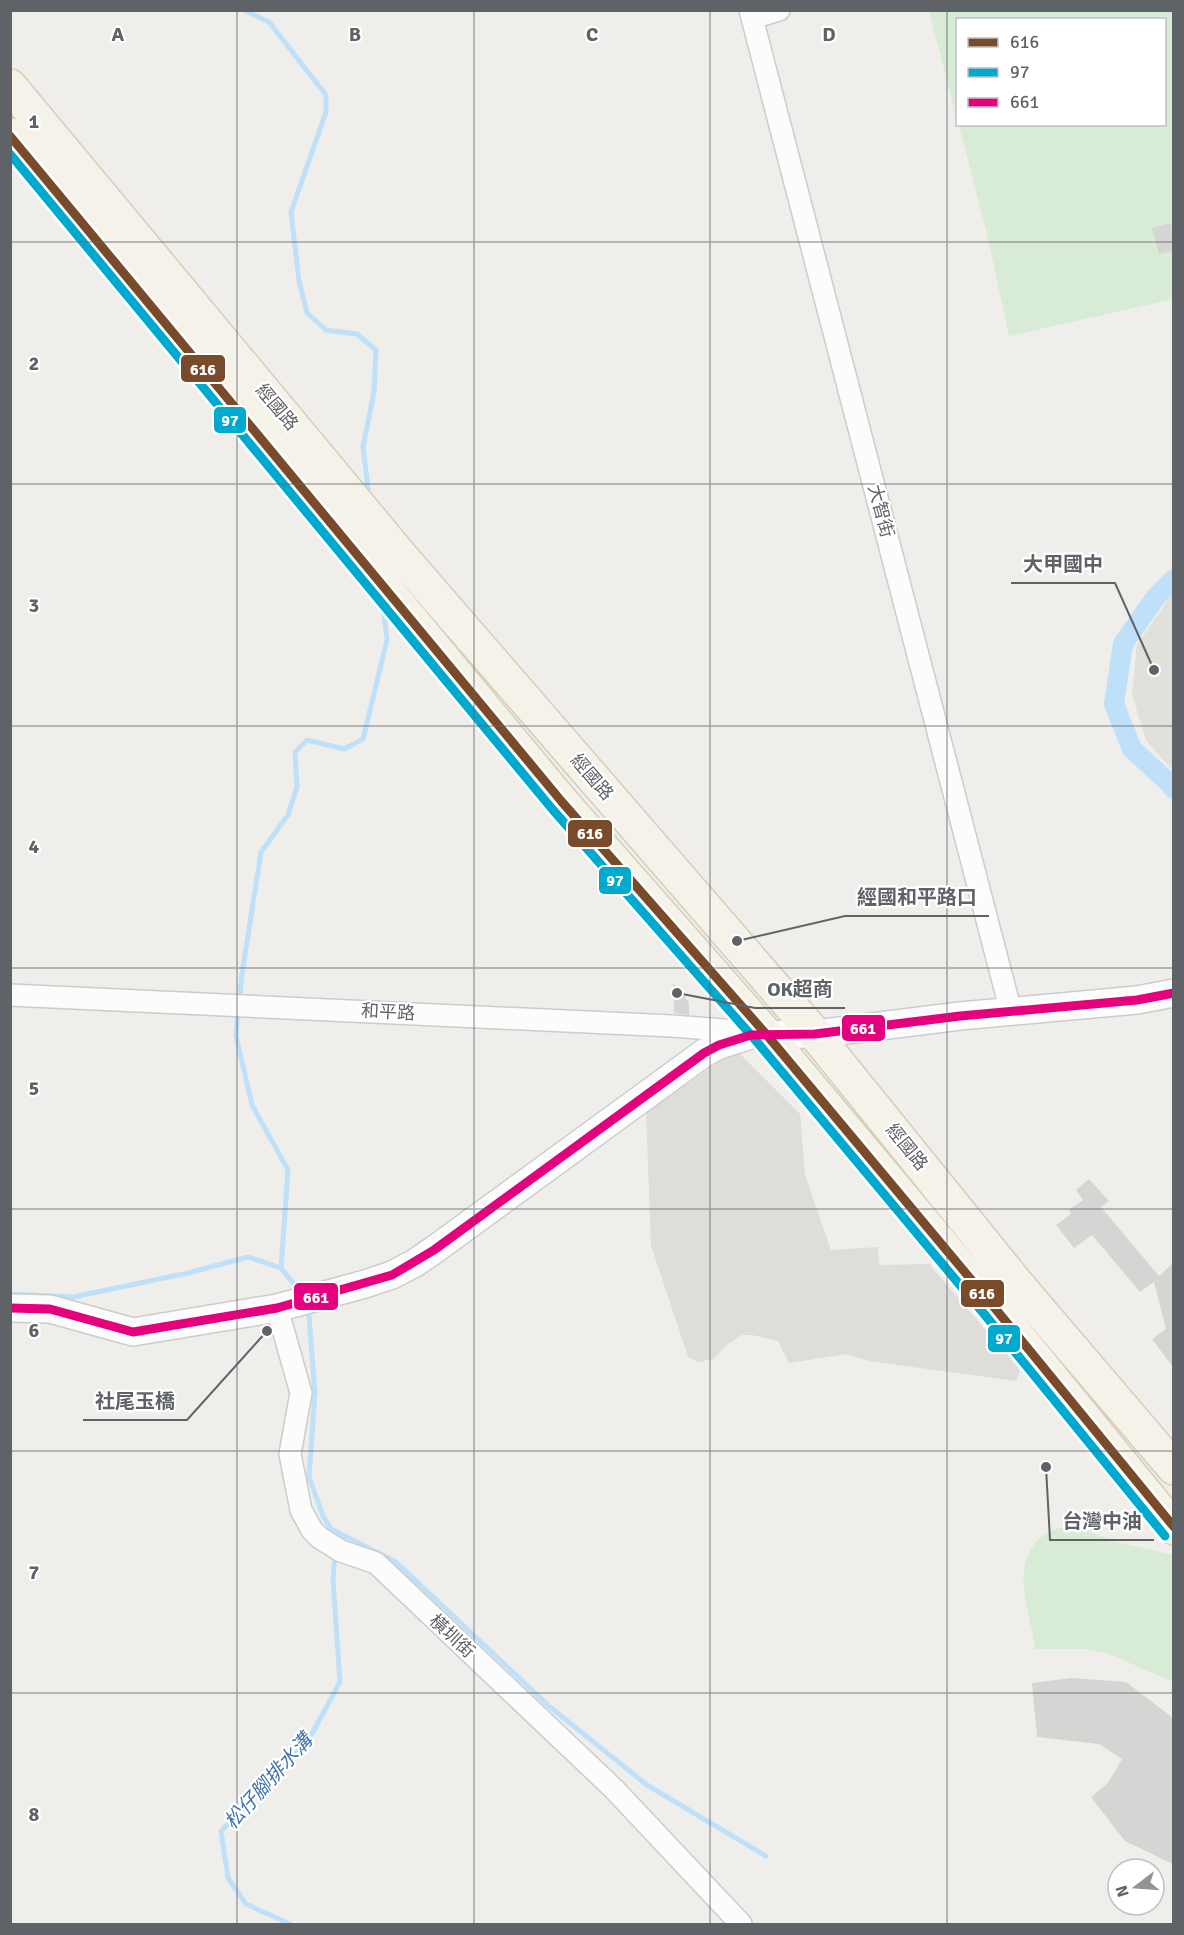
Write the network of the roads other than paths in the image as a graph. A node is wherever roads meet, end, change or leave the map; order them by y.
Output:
1 (779, 10) edge
2 (751, 14) edge
3 (10, 86) edge
4 (10, 135) edge
5 (1173, 993) edge
6 (10, 994) edge
7 (1011, 1012) junction
8 (766, 1034) junction
9 (815, 1034) junction
10 (10, 1308) edge
11 (277, 1308) junction
12 (1173, 1468) edge
13 (1173, 1528) edge
14 (741, 1924) edge

1 - 2 street
2 - 7 street, 大智街
3 - 9 main road, 經國路
4 - 8 main road, 經國路
5 - 7 street
6 - 8 street, 和平路
7 - 9 street
8 - 9 street
8 - 11 street
8 - 13 main road, 經國路
9 - 12 main road, 經國路
10 - 11 street
11 - 14 street, 橫圳街

